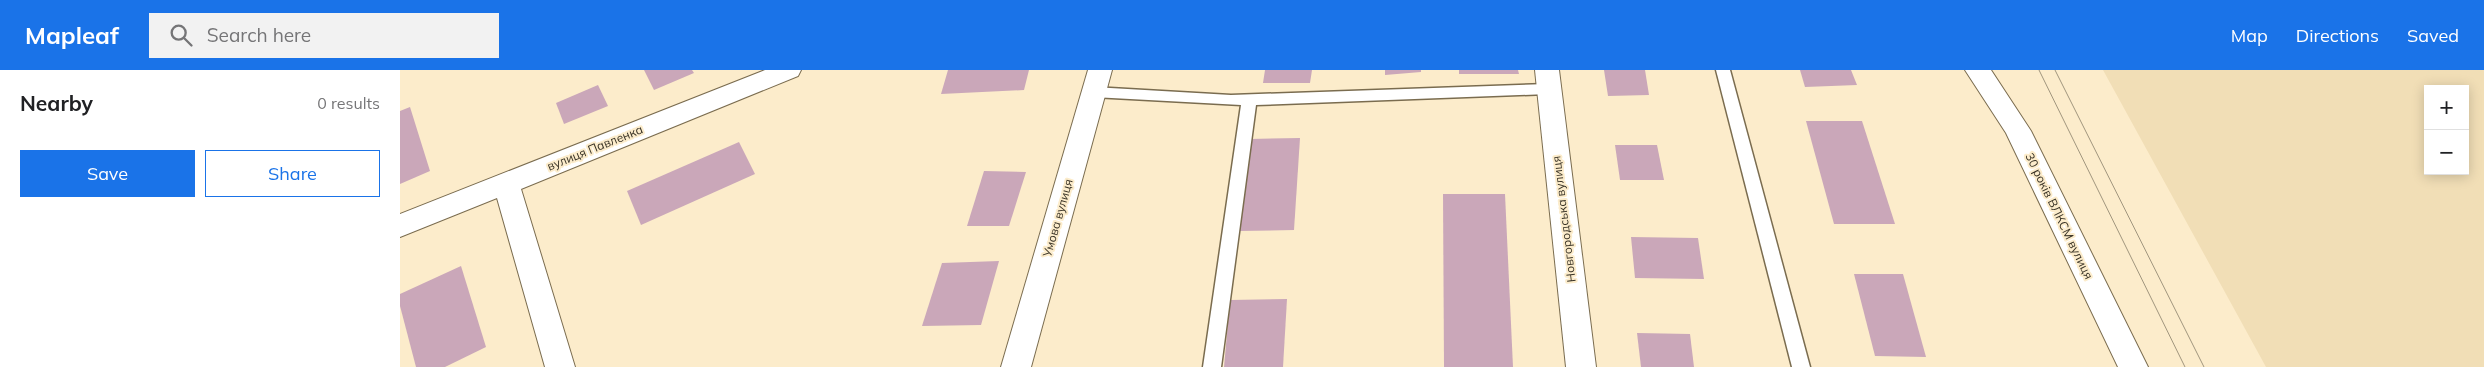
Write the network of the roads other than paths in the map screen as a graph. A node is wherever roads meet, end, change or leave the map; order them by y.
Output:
1 (789, 70) edge
2 (1723, 70) edge
3 (1977, 70) edge
4 (1548, 80) edge
5 (1097, 81) edge
6 (1249, 99) junction
7 (506, 184) junction
8 (400, 226) edge
9 (560, 367) edge
10 (1016, 367) edge
11 (1212, 367) edge
12 (1581, 367) edge
13 (1801, 367) edge
14 (2132, 367) edge

1 - 7 street, вулиця Павленка
2 - 13 lane
3 - 14 street, 30 років ВЛКСМ вулиця
4 - 6 lane
4 - 12 street, Новгородська вулиця
5 - 6 lane
5 - 10 street, Умова вулиця
6 - 11 lane
7 - 8 street, вулиця Павленка
7 - 9 street

